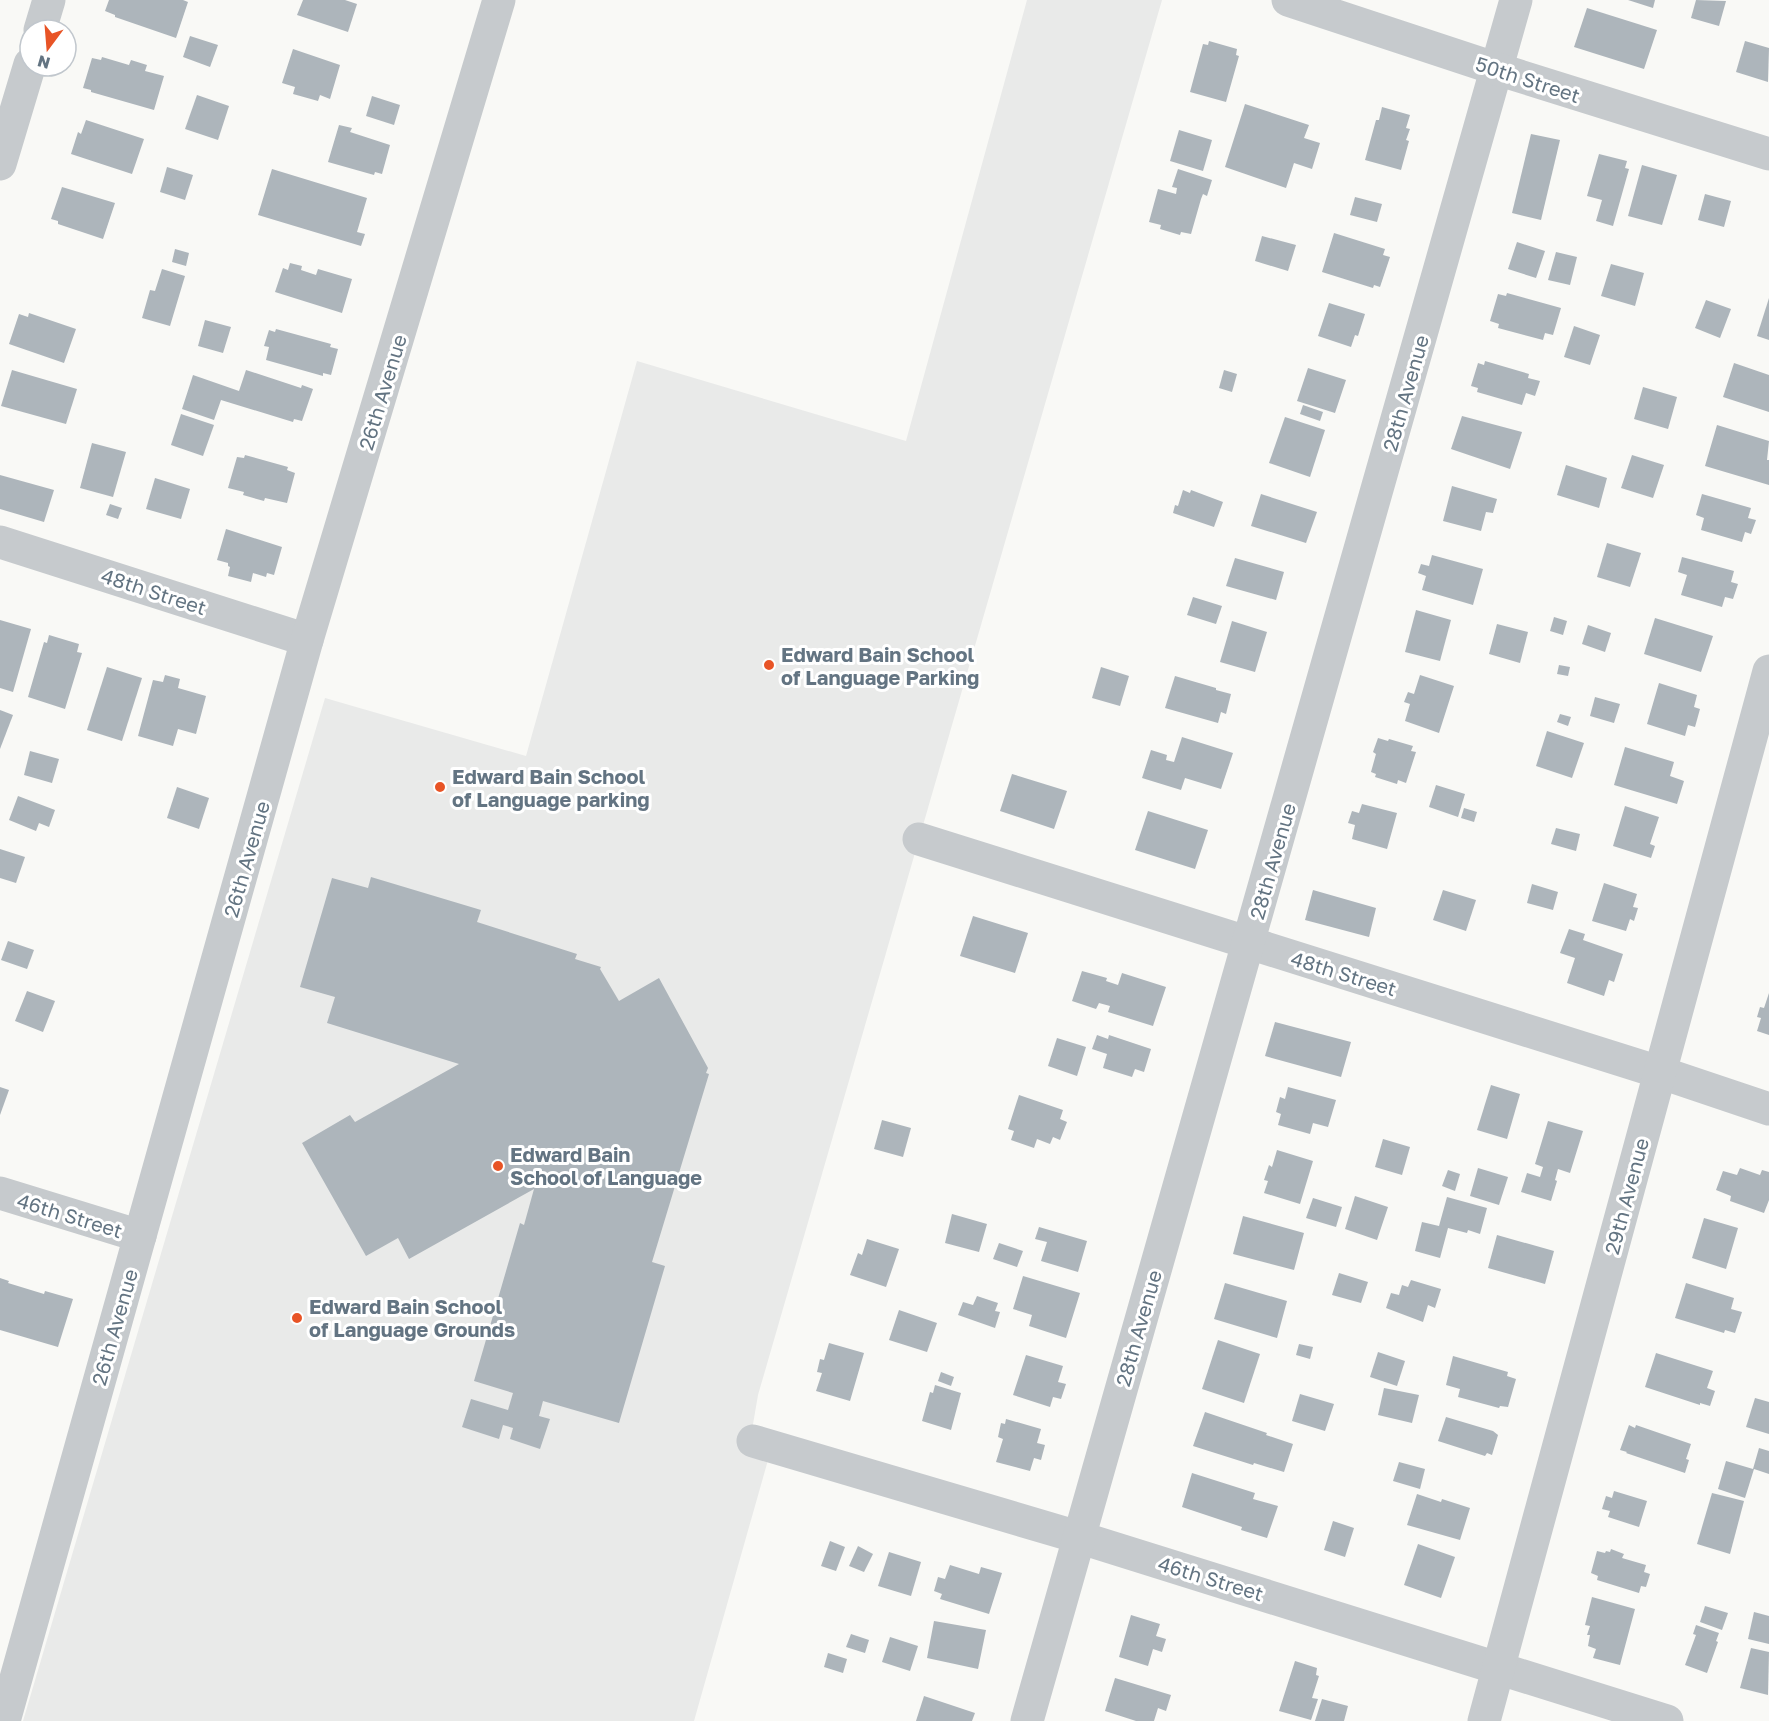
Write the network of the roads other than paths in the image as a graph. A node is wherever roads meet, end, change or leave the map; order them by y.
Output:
1 (49, 0) edge
2 (499, 0) edge
3 (1288, 0) edge
4 (1516, 0) edge
5 (44, 18) edge
6 (1497, 69) junction
7 (26, 78) edge
8 (1769, 154) edge
9 (0, 164) edge
10 (0, 542) edge
11 (307, 640) junction
12 (1769, 671) edge
13 (919, 839) dead end
14 (1249, 944) junction
15 (1659, 1072) junction
16 (1769, 1109) edge
17 (0, 1193) edge
18 (140, 1236) junction
19 (753, 1441) dead end
20 (1078, 1537) junction
21 (1500, 1668) junction
22 (4, 1721) edge
23 (1027, 1721) edge
24 (1484, 1721) edge
25 (1667, 1721) edge

1 - 5 street
2 - 11 street, 26th Avenue
3 - 6 street, 50th Street
4 - 6 street, 28th Avenue
6 - 8 street, 50th Street
6 - 14 street, 28th Avenue
7 - 9 street
10 - 11 street, 48th Street
11 - 18 street, 26th Avenue
12 - 15 street, 29th Avenue
13 - 14 street, 48th Street
14 - 15 street, 48th Street
14 - 20 street, 28th Avenue
15 - 16 street, 48th Street
15 - 21 street, 29th Avenue
17 - 18 street, 46th Street
18 - 22 street, 26th Avenue
19 - 20 street, 46th Street
20 - 21 street, 46th Street
20 - 23 street, 28th Avenue
21 - 24 street, 29th Avenue
21 - 25 street, 46th Street

